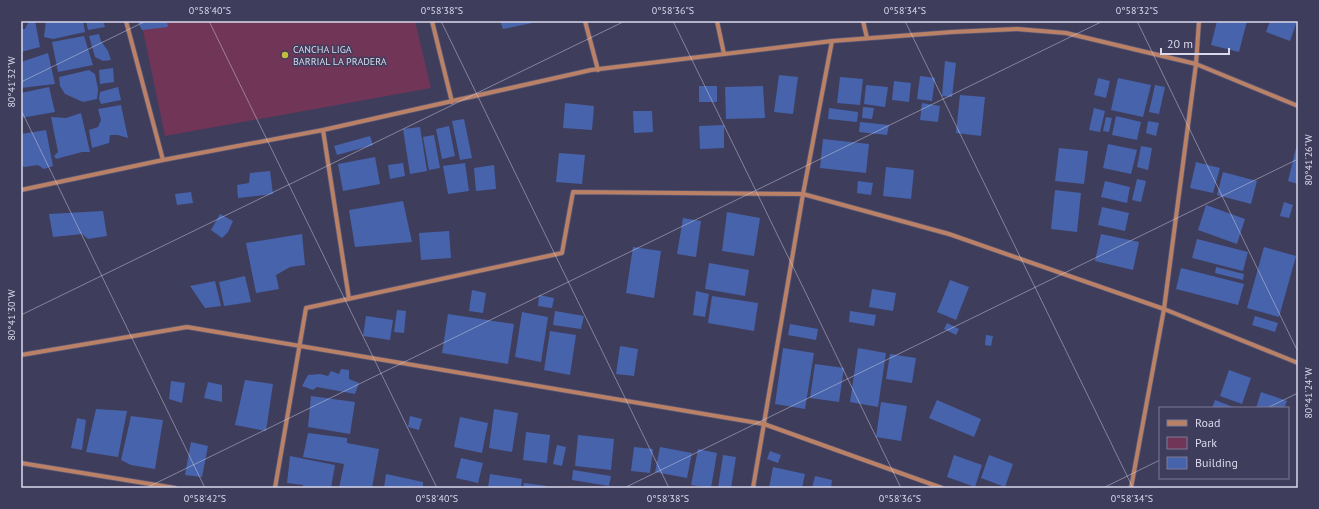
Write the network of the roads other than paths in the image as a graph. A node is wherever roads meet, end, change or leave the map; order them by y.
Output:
1 (126, 21) edge
2 (432, 21) edge
3 (585, 21) edge
4 (717, 21) edge
5 (863, 21) edge
6 (1198, 21) edge
7 (867, 38) junction
8 (832, 41) junction
9 (724, 54) junction
10 (1196, 64) junction
11 (598, 70) junction
12 (452, 102) junction
13 (1298, 106) edge
14 (323, 130) junction
15 (163, 160) junction
16 (21, 190) edge
17 (803, 194) junction
18 (349, 299) junction
19 (1164, 309) junction
20 (299, 346) junction
21 (21, 355) edge
22 (1298, 363) edge
23 (764, 424) junction
24 (21, 463) edge
25 (174, 488) edge
26 (275, 488) edge
27 (754, 488) edge
28 (942, 488) edge
29 (1131, 488) edge

1 - 15 street
2 - 12 street
3 - 11 street
4 - 9 street
5 - 7 street
6 - 10 street
7 - 8 street
7 - 10 street
8 - 9 street
8 - 17 street
9 - 11 street
10 - 13 street
10 - 19 street
11 - 12 street
12 - 14 street
14 - 15 street
14 - 18 street
15 - 16 street
17 - 18 street
17 - 19 street
17 - 23 street
18 - 20 street
19 - 22 street
19 - 29 street
20 - 21 street
20 - 23 street
20 - 26 street
23 - 27 street
23 - 28 street
24 - 25 street

